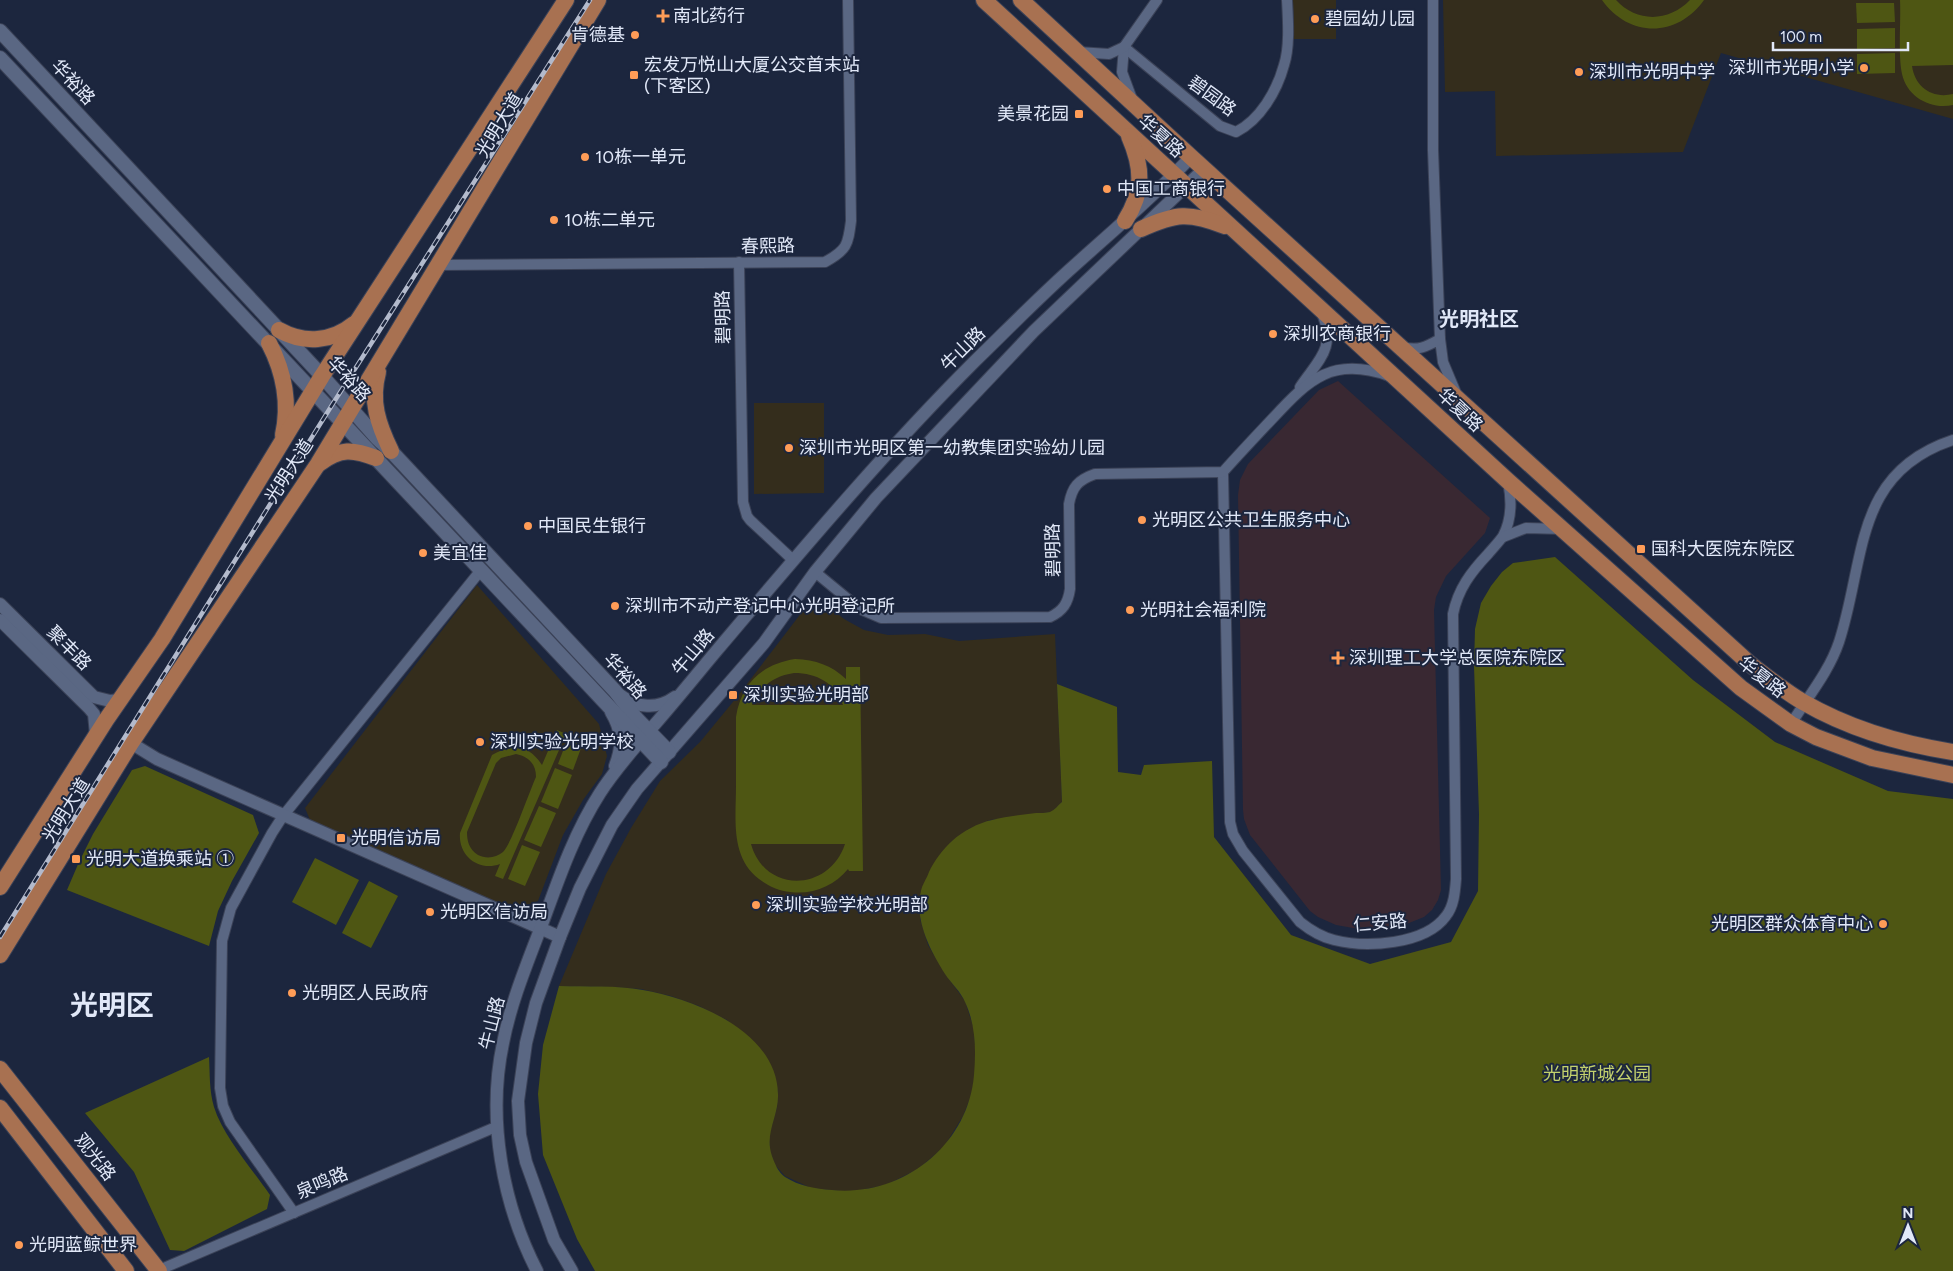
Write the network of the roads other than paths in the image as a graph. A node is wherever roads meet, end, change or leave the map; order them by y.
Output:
1 (566, 0) edge
2 (598, 0) edge
3 (848, 0) edge
4 (984, 0) edge
5 (1021, 0) edge
6 (1157, 0) edge
7 (1287, 0) edge
8 (1433, 0) edge
9 (0, 31) edge
10 (1124, 47) junction
11 (1077, 52) junction
12 (0, 58) edge
13 (1134, 105) junction
14 (1128, 134) junction
15 (1191, 157) junction
16 (1204, 169) junction
17 (1174, 175) junction
18 (1187, 186) junction
19 (1126, 221) junction
20 (1142, 229) junction
21 (1233, 229) junction
22 (739, 262) junction
23 (438, 265) junction
24 (1321, 310) junction
25 (361, 317) junction
26 (274, 337) junction
27 (1440, 339) junction
28 (1399, 346) junction
29 (383, 358) junction
30 (1396, 379) junction
31 (318, 383) junction
32 (1297, 392) junction
33 (1460, 401) junction
34 (347, 416) junction
35 (1953, 440) edge
36 (281, 443) junction
37 (391, 451) junction
38 (376, 458) junction
39 (318, 464) junction
40 (1223, 472) junction
41 (1508, 481) junction
42 (1562, 529) junction
43 (1503, 537) junction
44 (793, 560) junction
45 (481, 570) junction
46 (815, 572) junction
47 (0, 604) edge
48 (0, 620) edge
49 (615, 691) junction
50 (683, 691) junction
51 (120, 700) junction
52 (604, 701) junction
53 (1804, 703) junction
54 (1791, 724) junction
55 (96, 735) junction
56 (645, 736) junction
57 (132, 743) junction
58 (1953, 752) edge
59 (665, 757) junction
60 (1953, 775) edge
61 (608, 781) junction
62 (284, 816) junction
63 (0, 887) edge
64 (540, 929) junction
65 (560, 937) junction
66 (0, 955) edge
67 (0, 1068) edge
68 (0, 1108) edge
69 (498, 1126) junction
70 (294, 1213) junction
71 (159, 1270) edge
72 (126, 1271) edge
73 (537, 1271) edge
74 (572, 1271) edge

1 - 25 main road, 光明大道
2 - 23 main road, 光明大道
3 - 22 street, 春熙路
4 - 14 main road, 华夏路
5 - 11 main road, 华夏路
6 - 10 street
7 - 10 street, 碧园路
8 - 27 street
9 - 26 main road, 华裕路
10 - 11 street
10 - 13 street
11 - 13 main road, 华夏路
12 - 26 main road, 华裕路
13 - 15 main road, 华夏路
14 - 17 main road, 华夏路
14 - 19 main road
15 - 16 main road, 华夏路
15 - 17 street, 牛山路
16 - 18 street
16 - 28 main road, 华夏路
17 - 18 main road, 华夏路
17 - 19 street, 牛山路
18 - 20 street
18 - 21 main road, 华夏路
19 - 44 street, 牛山路
20 - 21 main road
20 - 46 street
21 - 24 main road, 华夏路
22 - 23 street, 春熙路
22 - 44 street, 碧明路
23 - 29 main road, 光明大道
24 - 30 main road, 华夏路
24 - 32 street
25 - 26 main road
25 - 31 main road, 光明大道
26 - 31 main road, 华裕路
26 - 36 main road
27 - 28 street
27 - 33 street
28 - 33 main road, 华夏路
29 - 34 main road, 光明大道
29 - 37 main road
30 - 32 street
30 - 41 main road, 华夏路
31 - 34 main road, 华裕路
31 - 36 main road, 光明大道
32 - 40 street
33 - 53 main road, 华夏路
34 - 37 main road, 华裕路
34 - 38 main road, 华裕路
34 - 39 main road, 光明大道
35 - 53 street
36 - 51 main road, 光明大道
37 - 49 main road, 华裕路
38 - 39 main road
38 - 45 main road, 华裕路
39 - 57 main road, 光明大道
40 - 43 street, 仁安路
40 - 46 street, 碧明路
41 - 42 main road, 华夏路
41 - 43 street, 仁安路
42 - 43 street, 仁安路
42 - 54 main road, 华夏路
44 - 50 street, 牛山路
45 - 52 main road, 华裕路
45 - 62 street
46 - 59 street
47 - 51 street, 聚丰路
48 - 55 street, 聚丰路
49 - 50 street
49 - 56 main road, 华裕路
50 - 56 street, 牛山路
51 - 55 main road, 光明大道
52 - 56 main road, 华裕路
52 - 61 street
53 - 54 street
53 - 58 main road, 华夏路
54 - 60 main road, 华夏路
55 - 63 main road, 光明大道
56 - 59 main road, 华裕路
56 - 61 street, 牛山路
57 - 62 street
57 - 66 main road, 光明大道
59 - 65 street
61 - 64 street, 牛山路
62 - 64 street
62 - 70 street
64 - 65 street
64 - 69 street, 牛山路
65 - 74 street
67 - 71 main road, 观光路
68 - 72 main road
69 - 70 street, 泉鸣路
69 - 73 street, 牛山路
70 - 71 street, 泉鸣路

